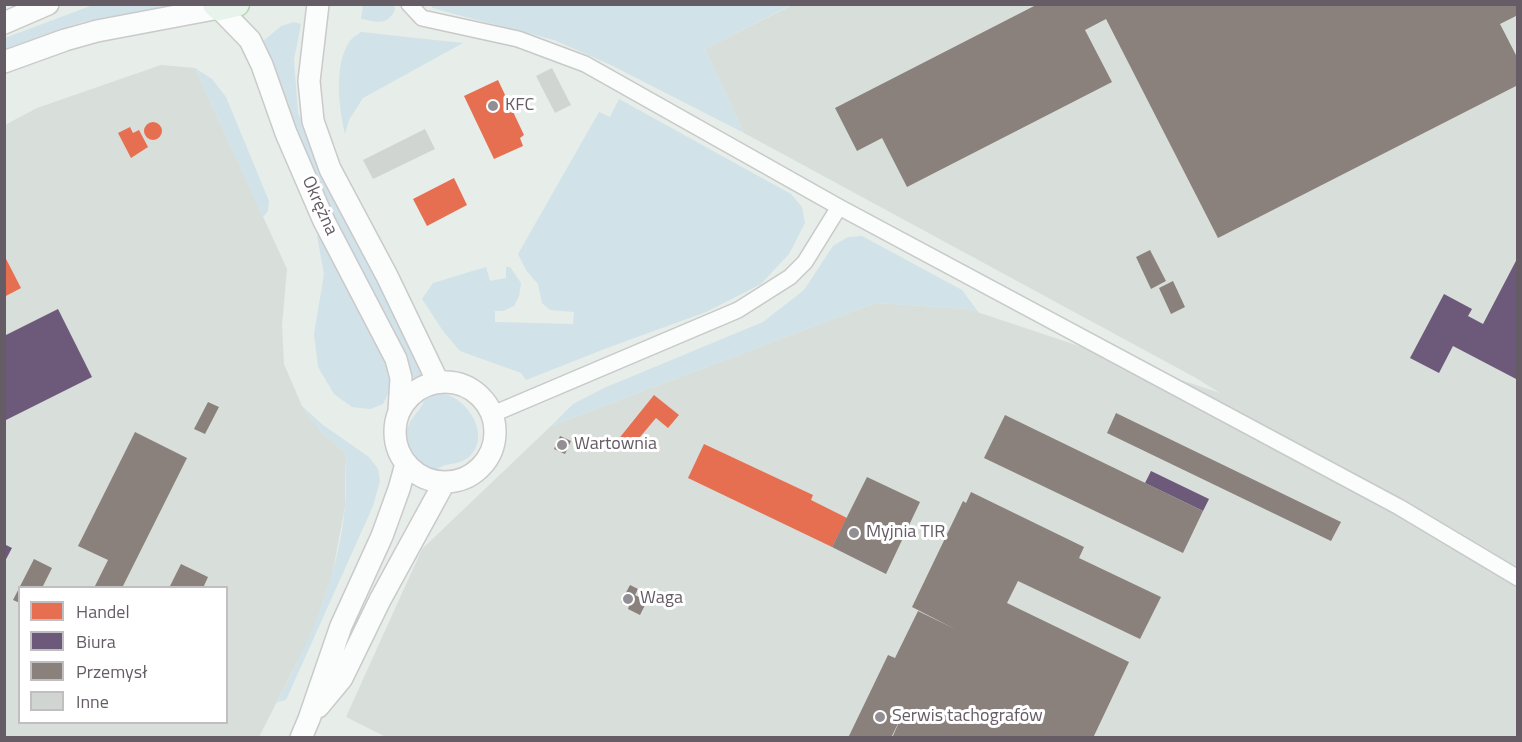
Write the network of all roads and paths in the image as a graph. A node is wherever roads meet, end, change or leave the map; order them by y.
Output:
1 (48, 4) edge
2 (318, 4) edge
3 (410, 4) edge
4 (224, 6) edge
5 (4, 23) edge
6 (4, 62) edge
7 (839, 207) junction
8 (438, 382) junction
9 (399, 411) junction
10 (493, 414) junction
11 (406, 464) junction
12 (444, 483) junction
13 (1518, 578) edge
14 (305, 728) edge

1 - 5 street
2 - 8 street, Okrężna
3 - 7 street
4 - 6 street
4 - 9 street, Okrężna
7 - 10 street
7 - 13 street
8 - 9 street
8 - 10 street
9 - 11 street
10 - 12 street
11 - 12 street
11 - 14 street
12 - 14 street

